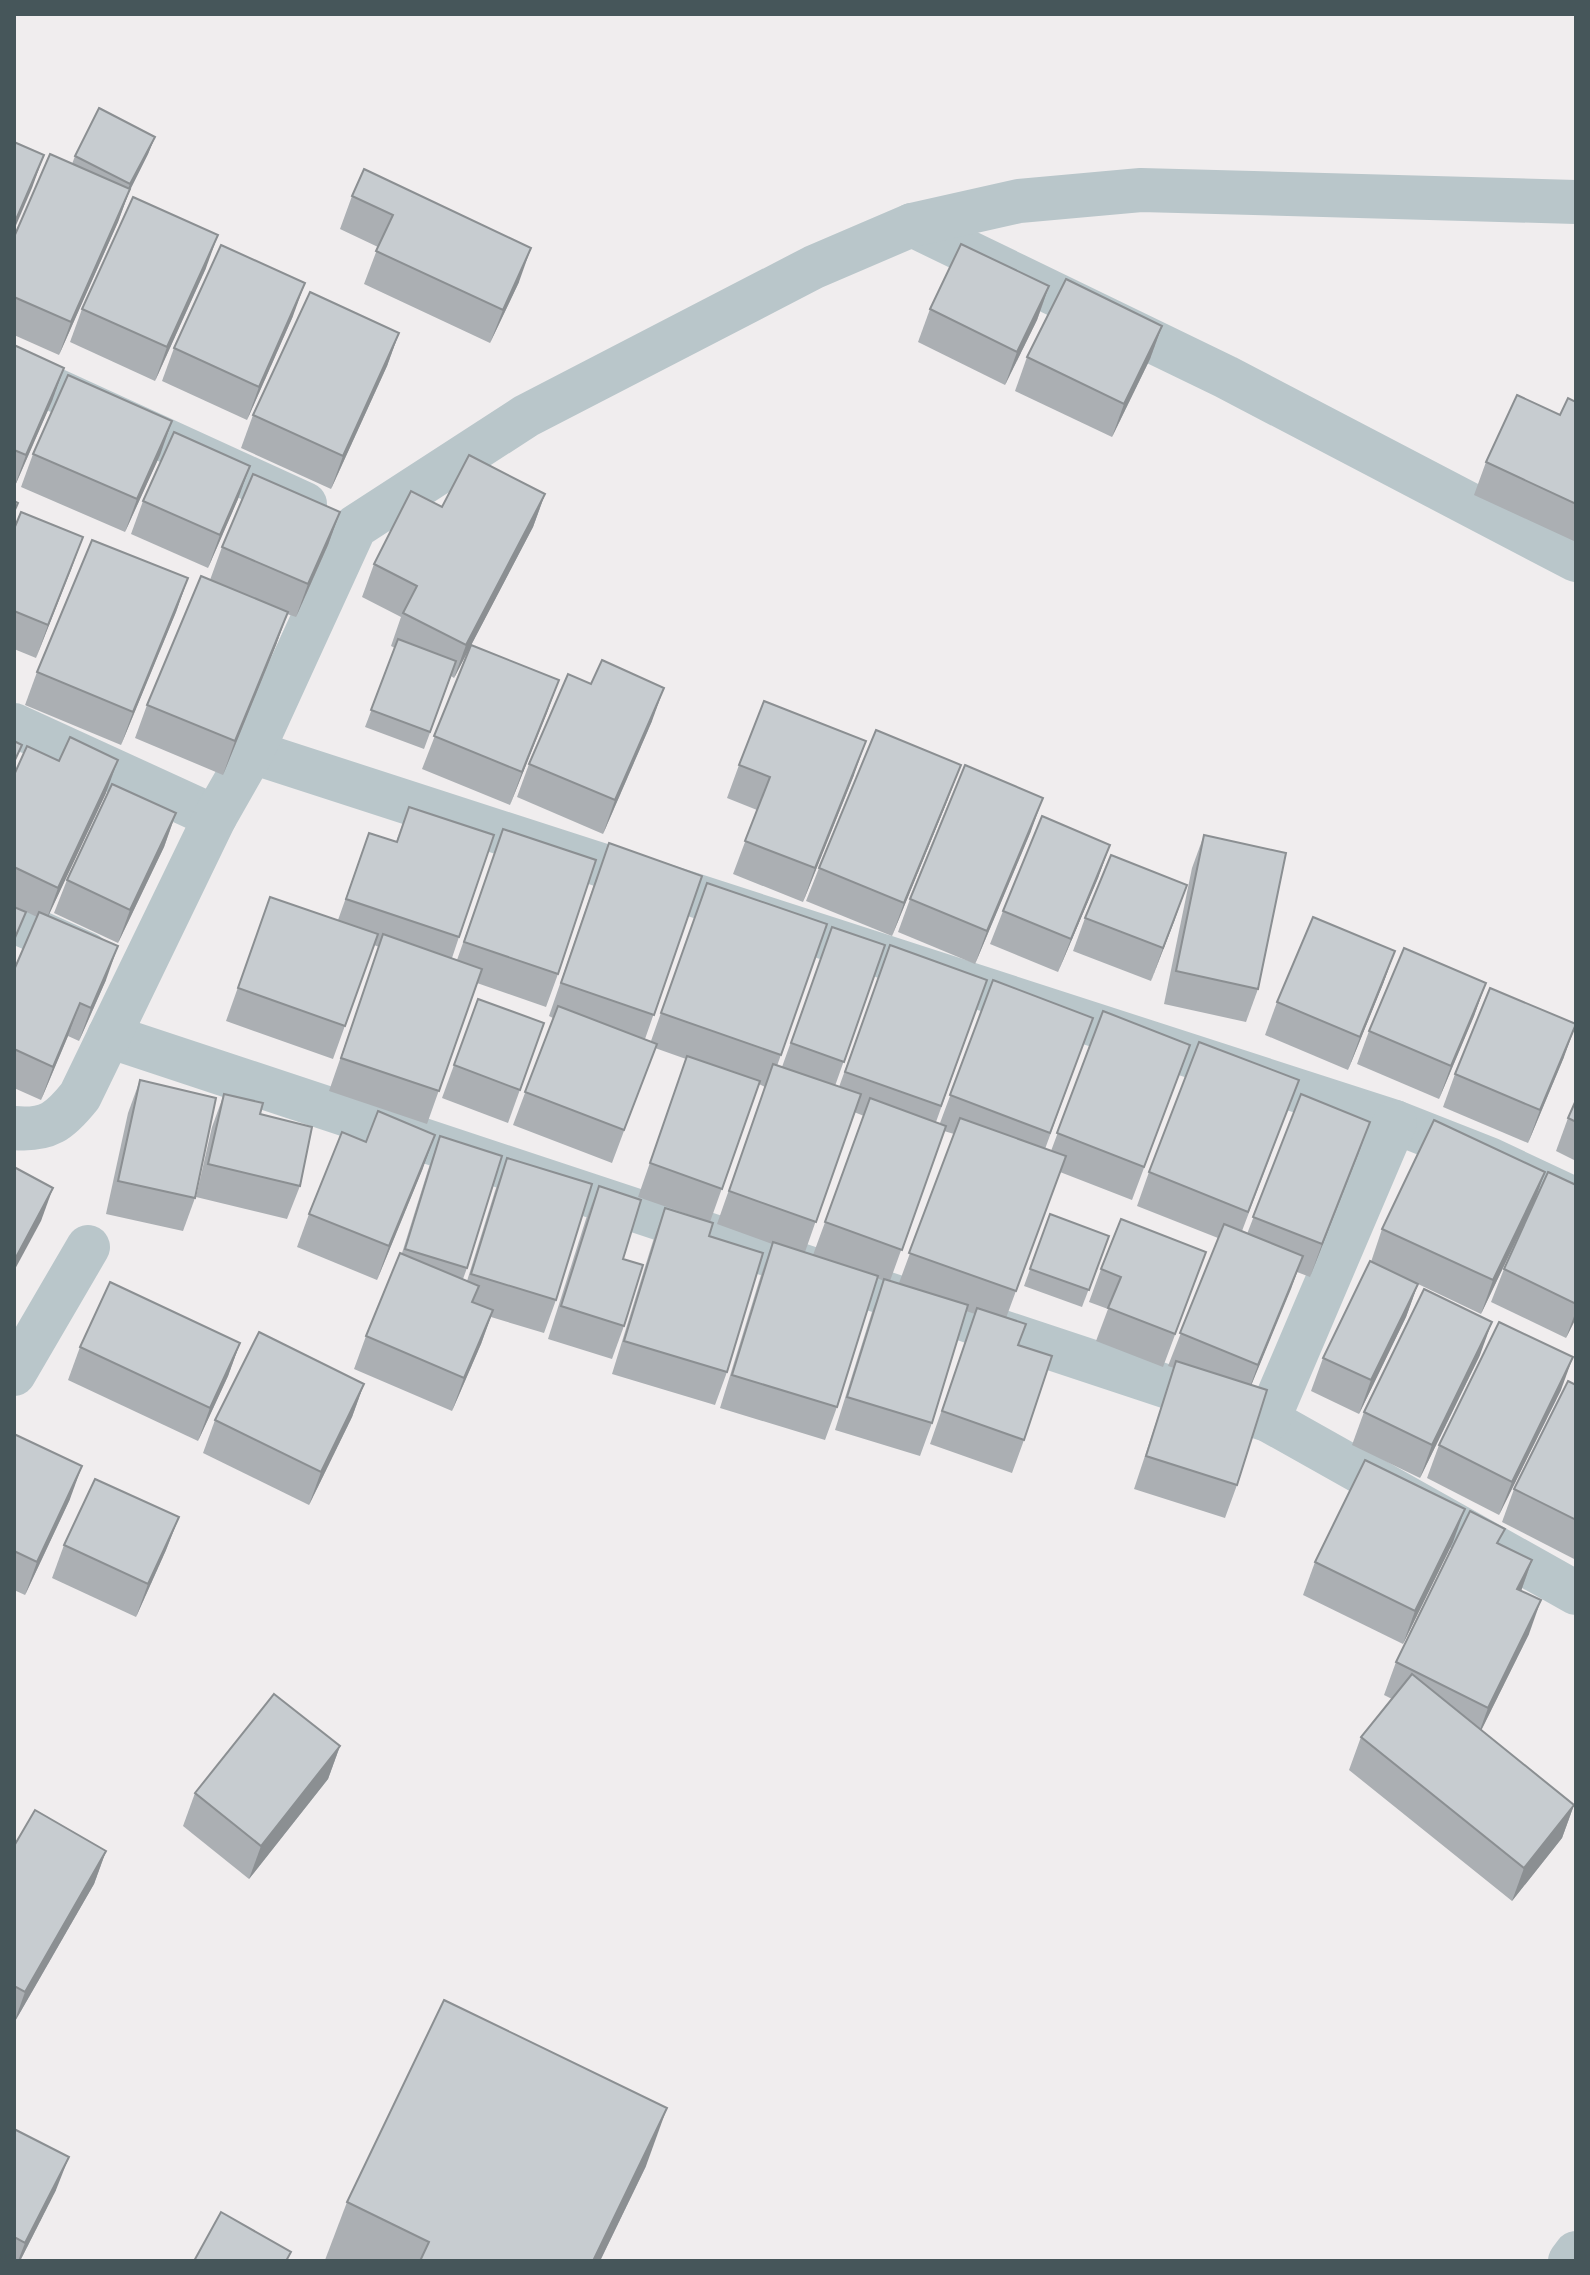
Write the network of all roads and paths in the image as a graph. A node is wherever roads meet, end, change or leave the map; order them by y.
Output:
1 (1576, 202) edge
2 (912, 225) junction
3 (14, 371) edge
4 (355, 527) junction
5 (1576, 560) edge
6 (14, 725) edge
7 (252, 752) junction
8 (215, 817) junction
9 (14, 921) edge
10 (137, 976) junction
11 (109, 1036) junction
12 (1395, 1122) junction
13 (14, 1128) edge
14 (1576, 1200) edge
15 (88, 1247) dead end
16 (14, 1374) edge
17 (1268, 1420) junction
18 (1576, 1593) edge
19 (1576, 2253) edge
20 (1570, 2261) edge

1 - 2 street
2 - 4 street
2 - 5 street
3 - 4 street
4 - 7 street
6 - 8 street
7 - 8 street
7 - 12 street
8 - 10 street
9 - 10 street
10 - 11 street
11 - 13 street
11 - 17 street
12 - 14 street
12 - 17 street
15 - 16 street
17 - 18 street
19 - 20 street

